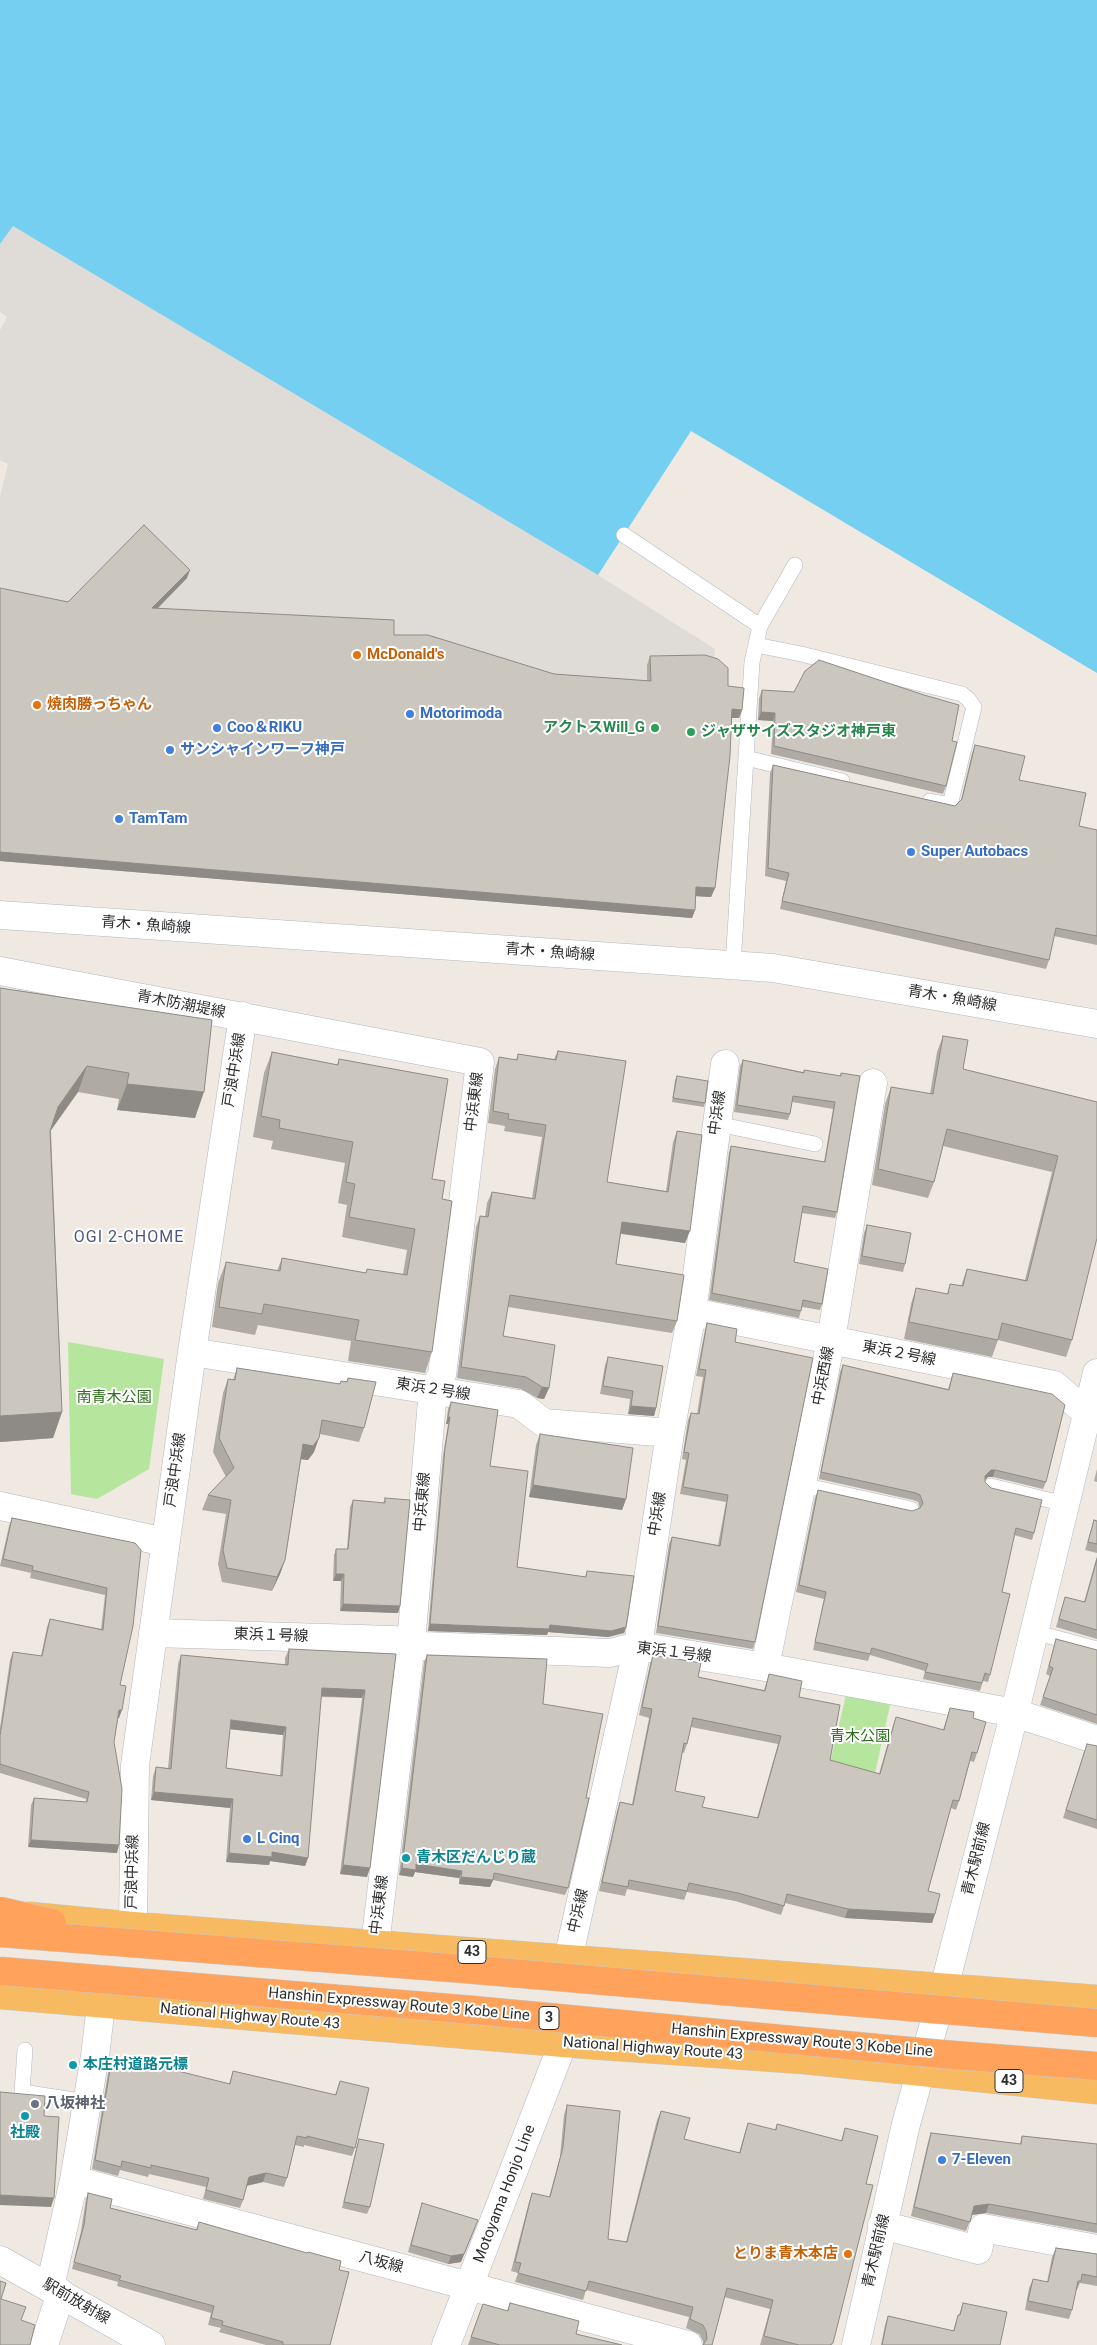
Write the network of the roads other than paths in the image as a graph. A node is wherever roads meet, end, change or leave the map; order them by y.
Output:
1 (624, 535) dead end
2 (795, 565) dead end
3 (760, 626) junction
4 (756, 645) junction
5 (746, 758) junction
6 (853, 783) edge
7 (911, 796) edge
8 (0, 915) edge
9 (733, 965) junction
10 (0, 971) edge
11 (243, 1016) junction
12 (1097, 1024) edge
13 (480, 1062) joint
14 (725, 1064) dead end
15 (873, 1083) dead end
16 (717, 1124) junction
17 (814, 1144) dead end
18 (692, 1312) junction
19 (831, 1340) junction
20 (192, 1352) junction
21 (1097, 1373) edge
22 (433, 1390) junction
23 (1092, 1414) edge
24 (670, 1433) junction
25 (802, 1485) junction
26 (991, 1486) edge
27 (1065, 1504) junction
28 (0, 1506) edge
29 (911, 1509) edge
30 (166, 1542) junction
31 (1034, 1632) junction
32 (153, 1633) junction
33 (411, 1643) junction
34 (638, 1646) junction
35 (1097, 1649) edge
36 (765, 1666) junction
37 (1015, 1713) junction
38 (1097, 1740) edge
39 (0, 1912) edge
40 (133, 1926) junction
41 (0, 1933) edge
42 (375, 1945) junction
43 (153, 1946) junction
44 (568, 1959) junction
45 (0, 1970) edge
46 (944, 1988) junction
47 (0, 1995) edge
48 (1097, 1999) edge
49 (101, 2005) junction
50 (1097, 2023) edge
51 (563, 2043) junction
52 (24, 2050) dead end
53 (1097, 2066) edge
54 (921, 2072) junction
55 (1097, 2090) edge
56 (87, 2102) junction
57 (74, 2180) junction
58 (882, 2225) junction
59 (1097, 2249) edge
60 (0, 2260) edge
61 (469, 2286) junction
62 (55, 2290) junction
63 (44, 2345) edge
64 (151, 2345) edge
65 (446, 2345) edge
66 (688, 2345) edge
67 (856, 2345) edge

1 - 3 lane
2 - 3 lane
3 - 4 lane
4 - 5 lane
4 - 7 lane
5 - 6 lane
5 - 9 lane
8 - 9 street, 青木・魚崎線
9 - 12 street, 青木・魚崎線
10 - 11 street, 青木防潮堤線
11 - 13 street, 青木防潮堤線
11 - 20 street, 戸浪中浜線
13 - 22 street, 中浜東線
14 - 16 street, 中浜線
15 - 19 street, 中浜西線
16 - 17 lane
16 - 18 street, 中浜線
18 - 19 street, 東浜２号線
18 - 24 street, 中浜線
19 - 23 street, 東浜２号線
19 - 25 street, 中浜西線
20 - 22 street, 東浜２号線
20 - 30 street, 戸浪中浜線
21 - 23 street, 青木駅前線
22 - 24 street, 東浜２号線
22 - 33 street, 中浜東線
23 - 27 street, 青木駅前線
24 - 34 street, 中浜線
25 - 29 lane
25 - 36 street, 中浜西線
26 - 27 lane
27 - 31 street, 青木駅前線
28 - 30 street
30 - 32 street, 戸浪中浜線
31 - 35 lane
31 - 37 street, 青木駅前線
32 - 33 street, 東浜１号線
32 - 40 street, 戸浪中浜線
33 - 34 street, 東浜１号線
33 - 42 street, 中浜東線
34 - 36 street, 東浜１号線
34 - 44 street, 中浜線
36 - 37 street, 東浜１号線
37 - 38 street, 東浜１号線
37 - 46 street, 青木駅前線
39 - 40 highway, 43
39 - 43 highway, bridge
40 - 42 highway, 43
41 - 43 highway, bridge
42 - 44 highway, 43
43 - 50 highway, bridge
44 - 46 highway, 43
45 - 53 highway, Hanshin Expressway Route 3 Kobe Line / 3, bridge
46 - 48 highway, 43
46 - 54 street, 青木駅前線
47 - 49 highway, National Highway Route 43 / 43
49 - 51 highway, National Highway Route 43 / 43
49 - 56 street
51 - 54 highway, National Highway Route 43 / 43
51 - 61 street, Motoyama Honjo Line
52 - 56 lane
54 - 55 highway, National Highway Route 43 / 43
54 - 58 street, 青木駅前線
56 - 57 street
57 - 61 street, 八坂線
57 - 62 street
58 - 59 street
58 - 67 street, 青木駅前線
60 - 62 street, 駅前放射線
61 - 65 street, Motoyama Honjo Line
61 - 66 street, 八坂線
62 - 63 street
62 - 64 street, 駅前放射線

